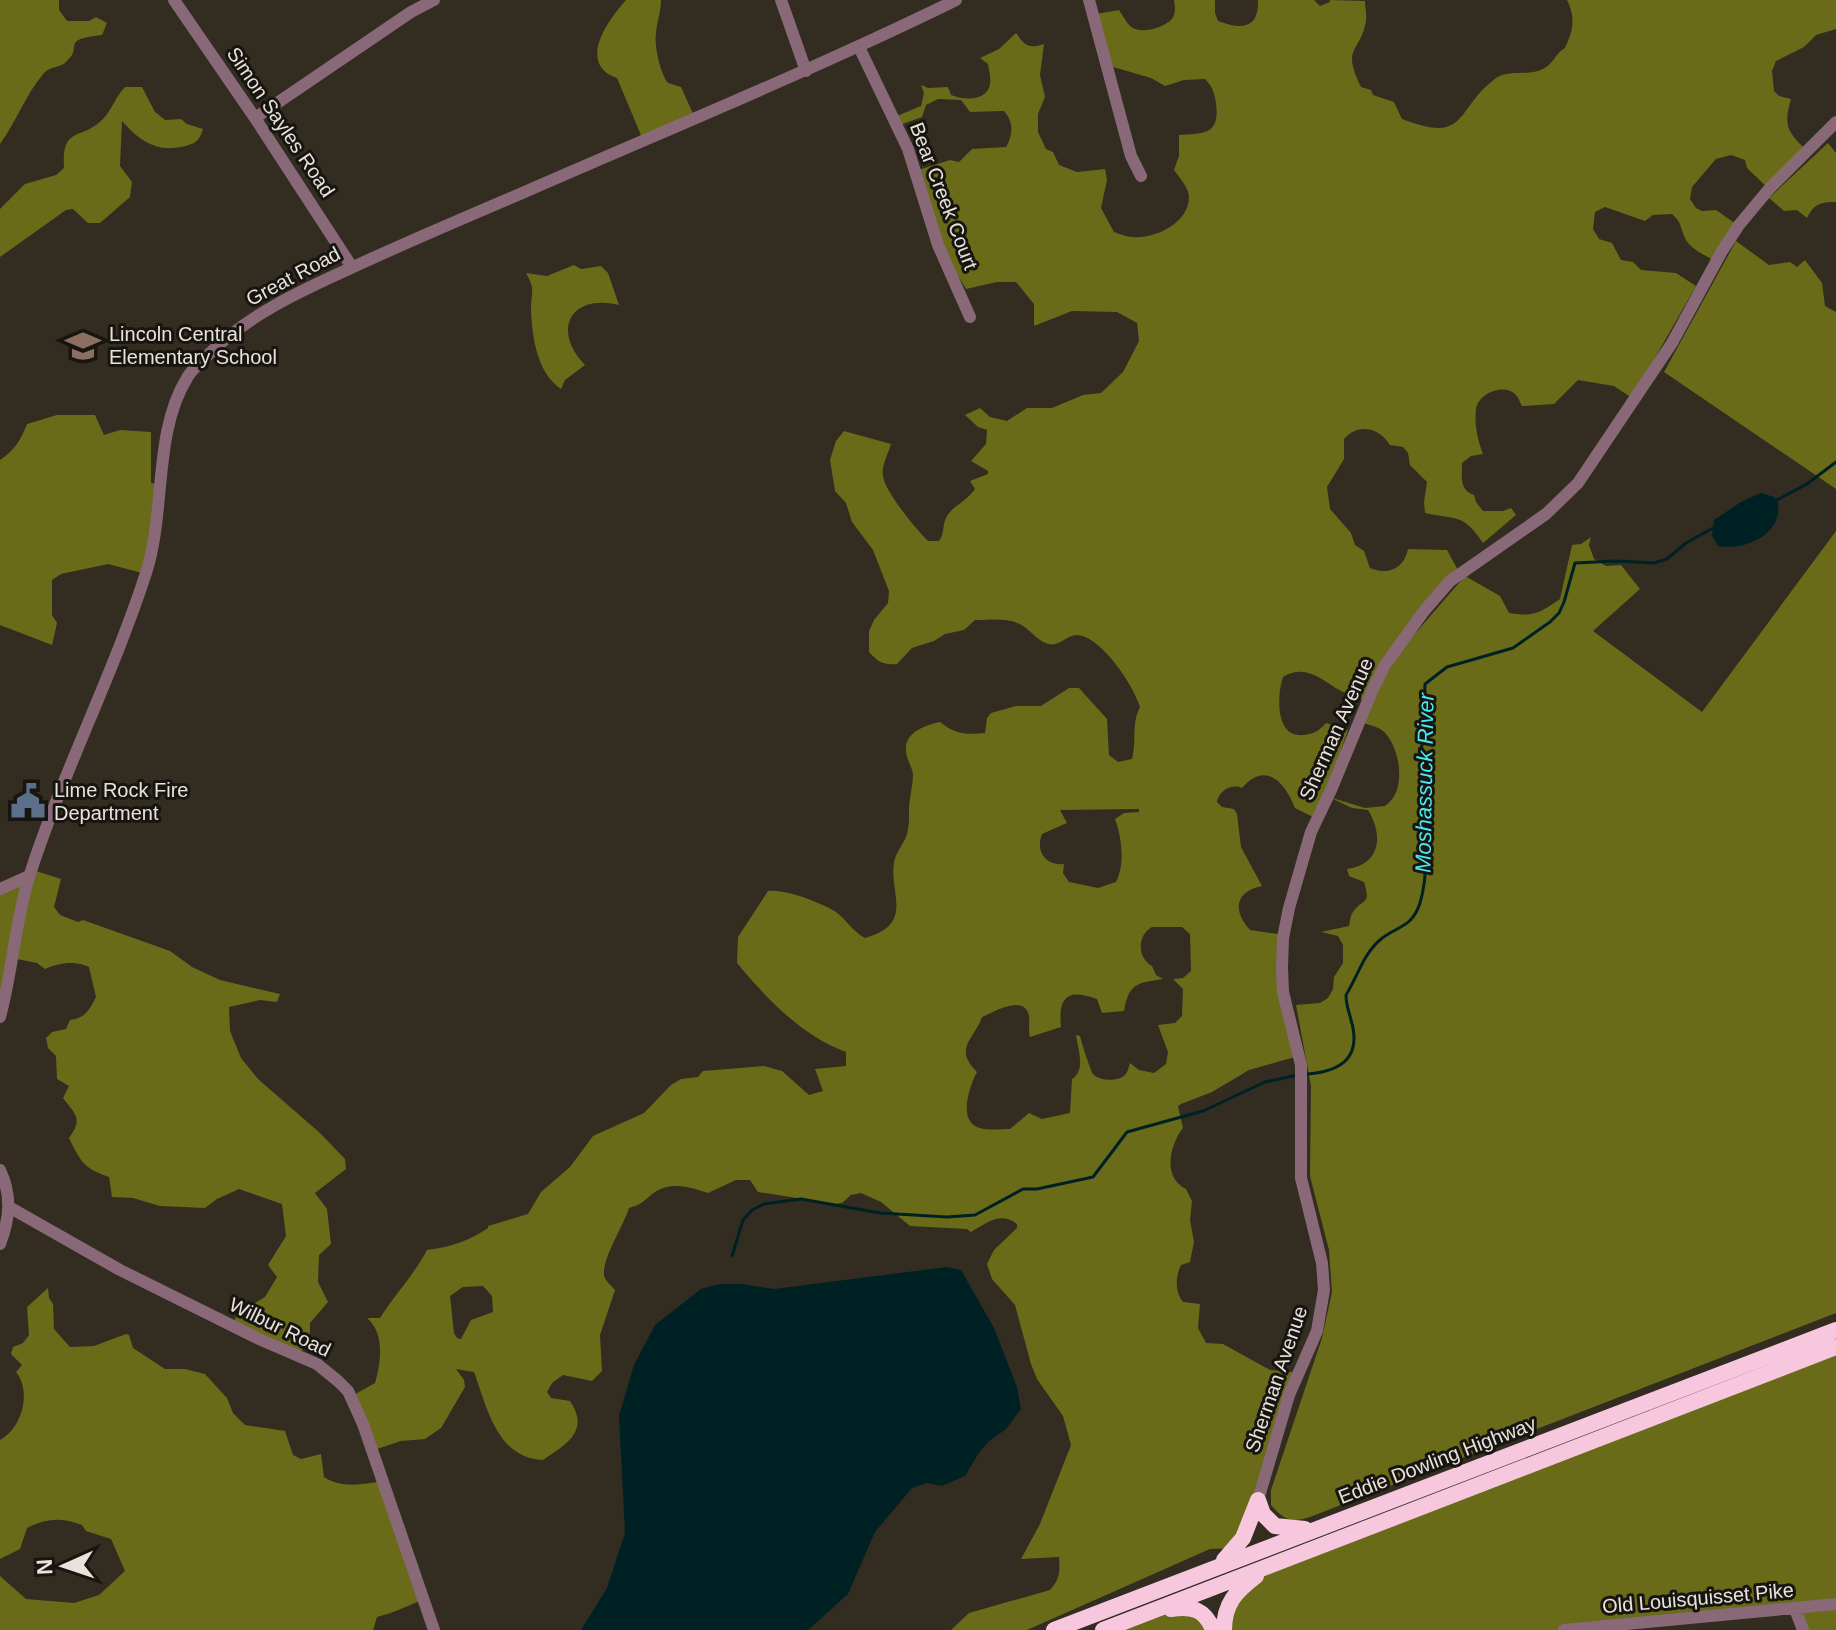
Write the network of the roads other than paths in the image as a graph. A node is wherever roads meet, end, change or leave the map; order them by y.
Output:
1 (174, 0) edge
2 (434, 0) edge
3 (781, 0) edge
4 (956, 0) edge
5 (1089, 0) edge
6 (859, 47) junction
7 (806, 71) junction
8 (255, 118) junction
9 (1836, 122) edge
10 (1141, 176) dead end
11 (352, 267) junction
12 (970, 317) dead end
13 (29, 876) junction
14 (0, 892) edge
15 (24, 900) junction
16 (0, 1017) edge
17 (0, 1170) edge
18 (9, 1207) junction
19 (0, 1244) edge
20 (1836, 1330) edge
21 (1836, 1347) edge
22 (1258, 1500) junction
23 (1311, 1530) junction
24 (1273, 1563) junction
25 (1220, 1565) junction
26 (1836, 1604) edge
27 (1795, 1609) junction
28 (1146, 1612) junction
29 (434, 1630) edge
30 (1054, 1630) edge
31 (1103, 1630) edge
32 (1213, 1630) edge
33 (1224, 1630) edge
34 (1564, 1630) edge
35 (1803, 1630) edge

1 - 8 street, Simon Sayles Road
2 - 8 street
3 - 7 street
4 - 6 street, Great Road
5 - 10 street
6 - 7 street, Great Road
6 - 12 street, Bear Creek Court
7 - 11 street, Great Road
8 - 11 street, Simon Sayles Road
9 - 22 street, Sherman Avenue
11 - 13 street, Great Road
13 - 14 street
13 - 15 street, Great Road
14 - 15 street
15 - 16 street, Great Road
17 - 18 street
18 - 19 street
18 - 29 street, Wilbur Road
20 - 23 highway, Eddie Dowling Highway
21 - 24 highway, Eddie Dowling Highway
22 - 23 highway
22 - 25 highway
23 - 25 highway, Eddie Dowling Highway
24 - 28 highway, Eddie Dowling Highway
24 - 33 highway
25 - 30 highway, Eddie Dowling Highway
26 - 27 street, Old Louisquisset Pike
27 - 34 street, Old Louisquisset Pike
27 - 35 street
28 - 31 highway, Eddie Dowling Highway
28 - 32 highway

